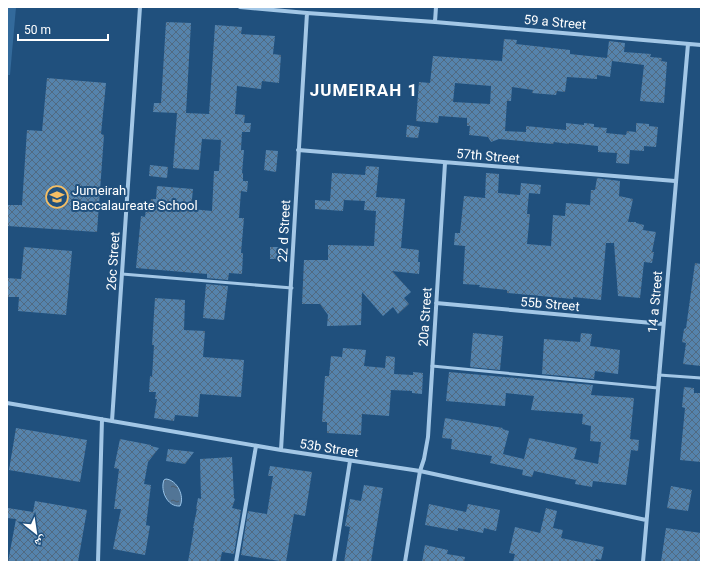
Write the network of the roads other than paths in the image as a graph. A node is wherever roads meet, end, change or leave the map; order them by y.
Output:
1 (140, 7) edge
2 (240, 7) edge
3 (436, 7) edge
4 (290, 9) edge
5 (307, 13) junction
6 (435, 22) junction
7 (688, 44) junction
8 (701, 45) edge
9 (298, 150) junction
10 (445, 163) junction
11 (675, 182) junction
12 (122, 274) junction
13 (292, 288) junction
14 (436, 303) junction
15 (663, 324) junction
16 (432, 366) junction
17 (659, 375) junction
18 (701, 378) edge
19 (658, 388) junction
20 (7, 403) edge
21 (102, 419) junction
22 (112, 420) junction
23 (256, 446) junction
24 (281, 450) junction
25 (350, 462) junction
26 (420, 471) junction
27 (646, 520) junction
28 (98, 562) edge
29 (236, 562) edge
30 (334, 562) edge
31 (405, 562) edge
32 (643, 562) edge

1 - 12 street, 26c Street
2 - 4 street, 59 a Street
3 - 6 street
4 - 5 street, 59 a Street
5 - 6 street, 59 a Street
5 - 9 street, 22 d Street
6 - 7 street, 59 a Street
7 - 8 street, 59 a Street
7 - 11 street, 14 a Street
9 - 10 street, 57th Street
9 - 13 street, 22 d Street
10 - 11 street, 57th Street
10 - 14 street, 20a Street
11 - 15 street, 14 a Street
12 - 13 lane
12 - 22 street, 26c Street
13 - 24 street, 22 d Street
14 - 15 street, 55b Street
14 - 16 street, 20a Street
15 - 17 street, 14 a Street
16 - 19 lane
16 - 26 street, 20a Street
17 - 18 lane
17 - 19 street, 14 a Street
19 - 27 street, 14 a Street
20 - 21 street, 53b Street
21 - 22 street, 53b Street
21 - 28 street
22 - 23 street, 53b Street
23 - 24 street, 53b Street
23 - 29 street
24 - 25 street, 53b Street
25 - 26 street, 53b Street
25 - 30 street
26 - 27 street, 53b Street
26 - 31 street, 20a Street
27 - 32 street, 14 a Street

